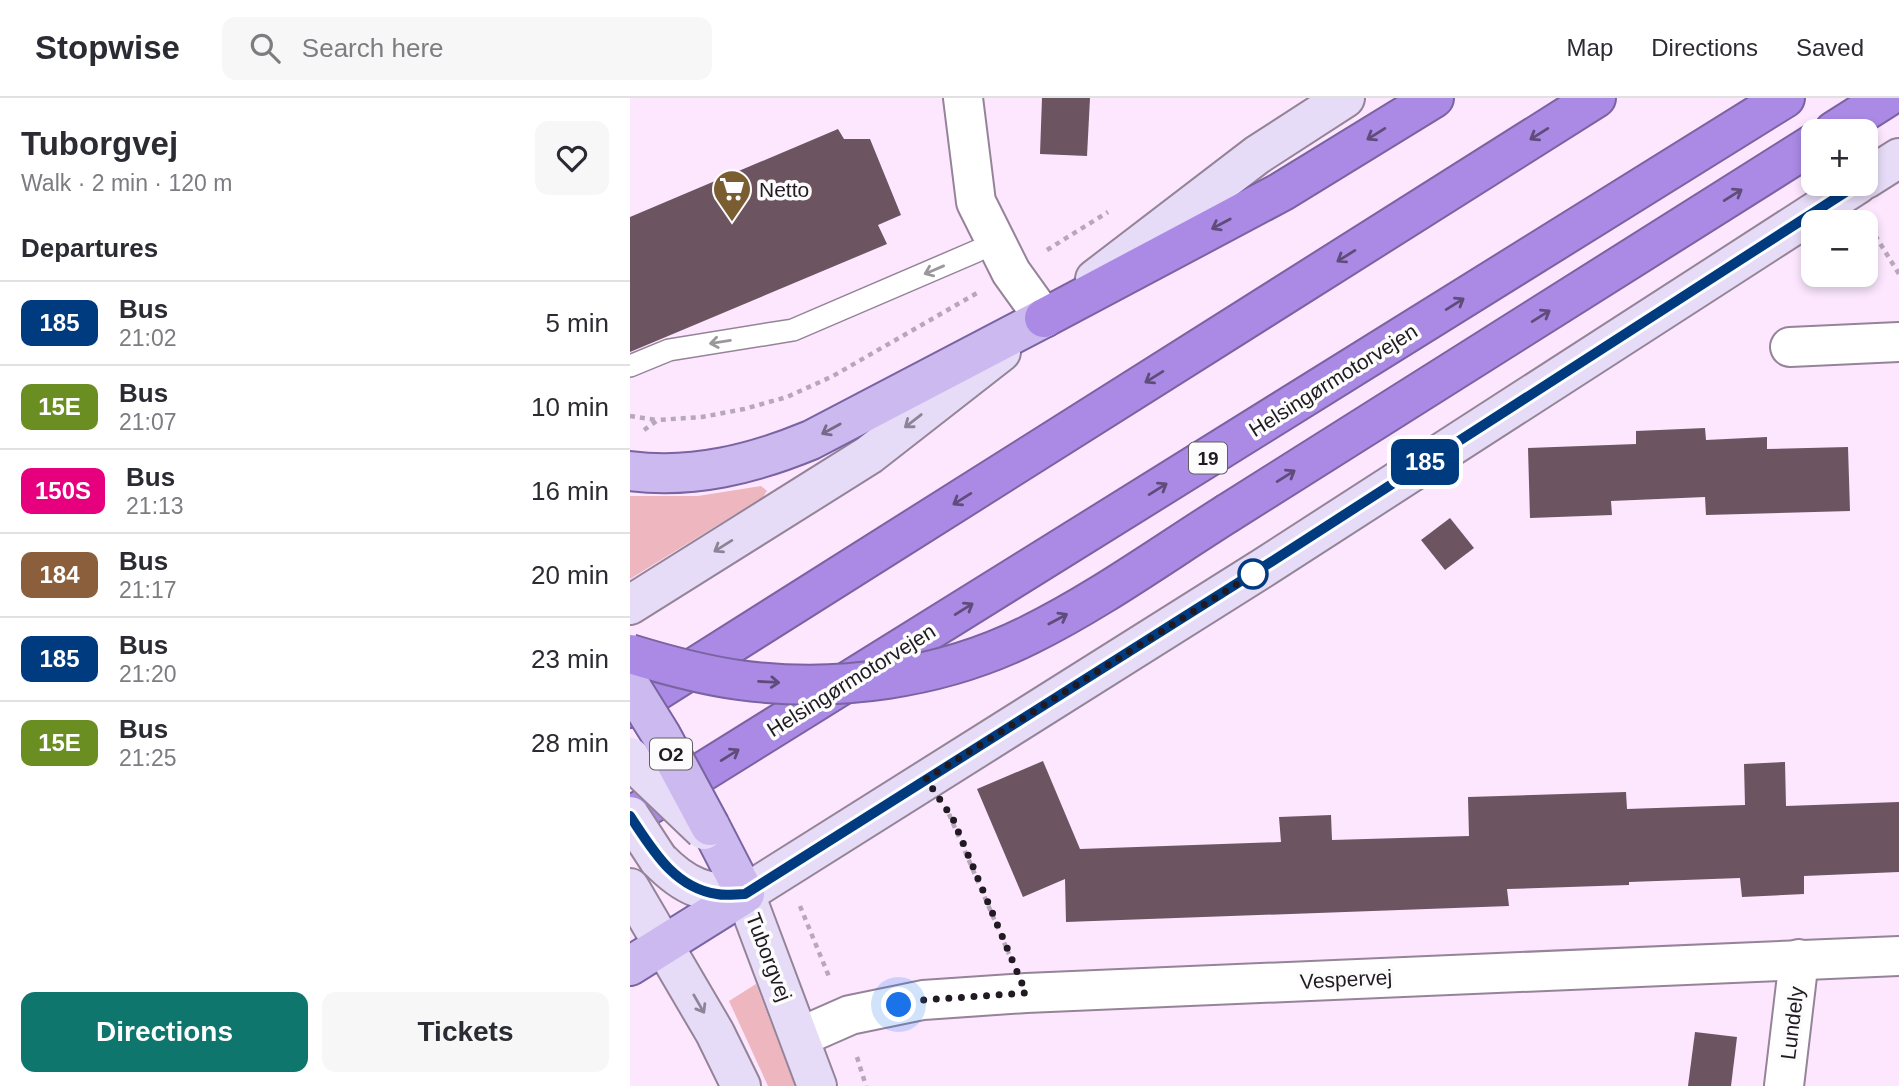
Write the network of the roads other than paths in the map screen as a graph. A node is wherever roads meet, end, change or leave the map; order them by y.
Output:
1 (964, 98) edge
2 (1345, 98) edge
3 (1434, 98) edge
4 (1597, 98) edge
5 (1786, 98) edge
6 (1886, 98) edge
7 (1853, 119) edge
8 (1801, 153) edge
9 (1899, 158) edge
10 (1878, 171) edge
11 (1838, 196) edge
12 (996, 241) junction
13 (1044, 318) junction
14 (1899, 342) edge
15 (1790, 347) dead end
16 (630, 366) edge
17 (630, 471) edge
18 (630, 605) edge
19 (630, 654) edge
20 (630, 685) edge
21 (630, 708) edge
22 (630, 757) edge
23 (630, 816) edge
24 (711, 833) junction
25 (630, 888) edge
26 (745, 894) junction
27 (665, 945) junction
28 (1899, 956) edge
29 (1799, 959) junction
30 (630, 967) edge
31 (800, 1037) junction
32 (741, 1086) edge
33 (817, 1086) edge
34 (1784, 1086) edge

1 - 12 street
2 - 13 street
3 -> 13 highway
4 -> 21 highway
23 -> 5 highway, Helsingørmotorvejen / 19
6 - 7 highway
19 -> 8 highway, bridge
9 - 10 street
11 - 26 street
12 - 13 street
12 -> 16 lane
13 -> 17 main road
13 -> 18 street
14 - 15 street
20 - 24 main road, Tuborgvej / O2, bridge
22 - 24 street, bridge
23 - 26 street, bridge
24 - 26 main road, Tuborgvej / O2
25 - 27 street
26 - 27 main road
26 - 31 street, Tuborgvej
27 - 30 main road
27 -> 32 street
28 - 29 street, Vespervej
29 - 31 street, Vespervej
29 - 34 street, Lundely
31 - 33 street, Tuborgvej

